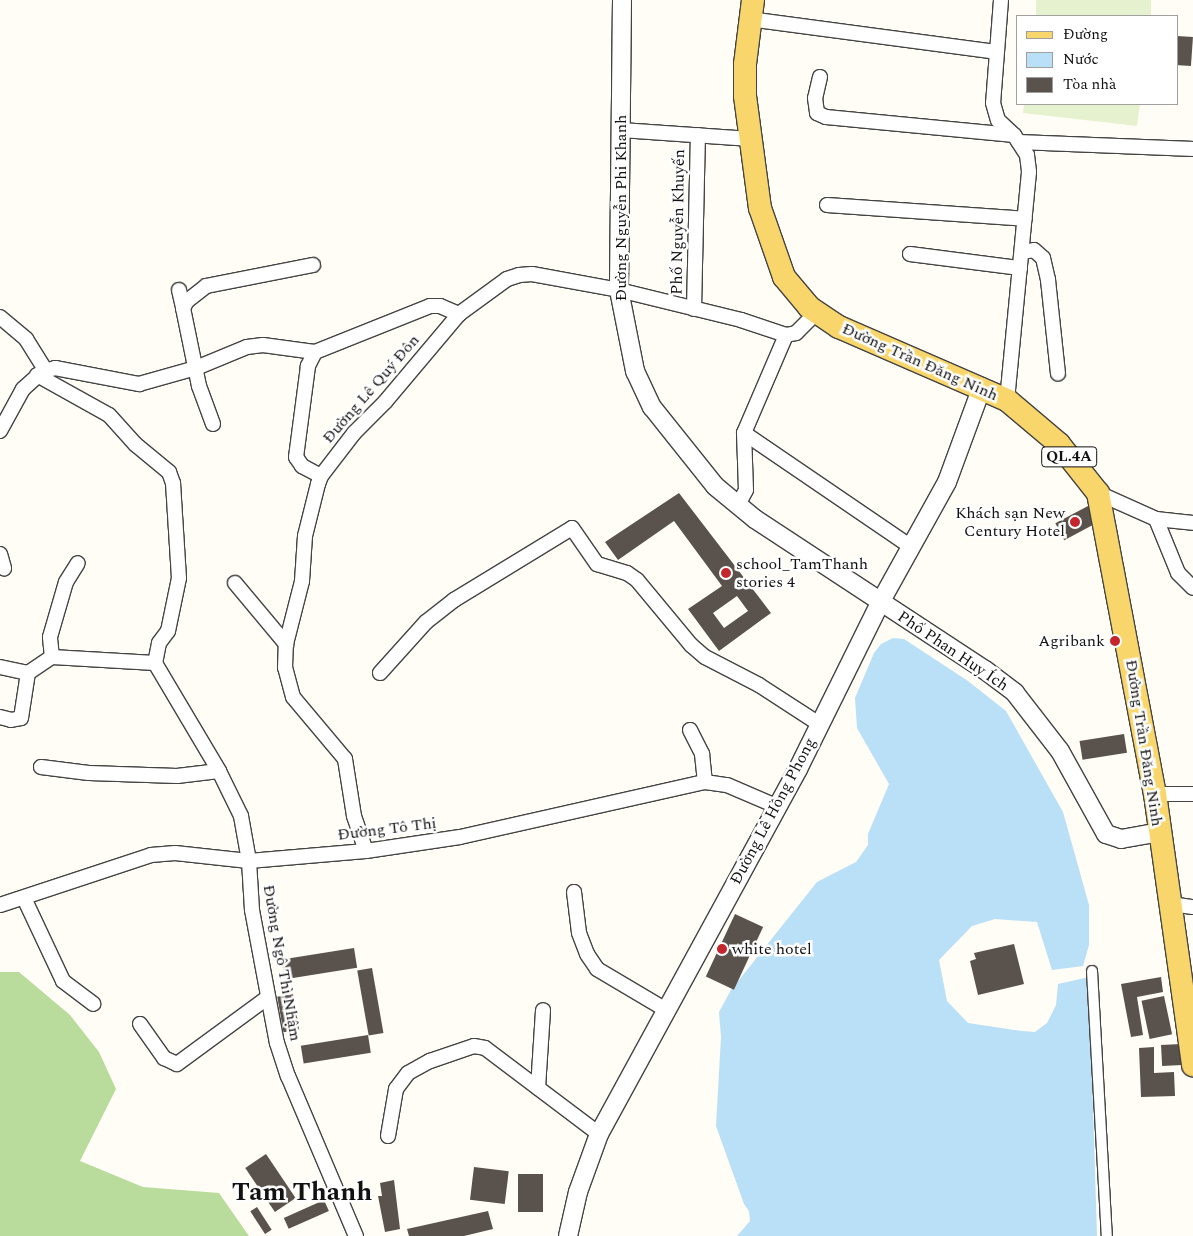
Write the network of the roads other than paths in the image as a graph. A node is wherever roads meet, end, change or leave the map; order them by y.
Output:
1 (622, 0) edge
2 (1001, 0) edge
3 (751, 9) edge
4 (996, 52) junction
5 (820, 77) dead end
6 (620, 130) junction
7 (698, 135) junction
8 (1016, 138) junction
9 (751, 139) junction
10 (1193, 149) edge
11 (827, 205) dead end
12 (1024, 219) junction
13 (1022, 252) junction
14 (910, 254) dead end
15 (312, 265) dead end
16 (1020, 268) junction
17 (179, 290) dead end
18 (619, 290) junction
19 (183, 308) junction
20 (694, 309) junction
21 (816, 312) junction
22 (459, 314) junction
23 (0, 317) edge
24 (786, 334) junction
25 (315, 352) junction
26 (196, 368) junction
27 (1058, 372) dead end
28 (42, 373) junction
29 (982, 388) junction
30 (1007, 400) junction
31 (213, 424) dead end
32 (0, 431) edge
33 (744, 433) junction
34 (321, 476) junction
35 (1098, 492) junction
36 (738, 505) junction
37 (1156, 519) junction
38 (1193, 523) edge
39 (911, 547) junction
40 (0, 554) edge
41 (78, 563) dead end
42 (4, 568) dead end
43 (234, 583) dead end
44 (1193, 588) edge
45 (881, 601) junction
46 (286, 644) junction
47 (52, 657) junction
48 (155, 663) junction
49 (0, 667) edge
50 (380, 673) dead end
51 (28, 674) junction
52 (0, 717) edge
53 (819, 724) junction
54 (690, 730) dead end
55 (41, 767) dead end
56 (219, 771) junction
57 (705, 782) junction
58 (1155, 794) junction
59 (1193, 794) edge
60 (776, 806) junction
61 (1159, 832) junction
62 (366, 851) junction
63 (249, 861) junction
64 (574, 892) dead end
65 (24, 898) junction
66 (0, 905) edge
67 (1182, 906) edge
68 (1184, 959) edge
69 (1092, 971) dead end
70 (267, 998) junction
71 (93, 1004) dead end
72 (543, 1010) dead end
73 (666, 1010) junction
74 (140, 1024) dead end
75 (1191, 1037) edge
76 (1193, 1065) edge
77 (538, 1088) junction
78 (600, 1134) junction
79 (388, 1136) dead end
80 (356, 1236) edge
81 (568, 1236) edge
82 (1108, 1236) edge

1 - 6 street, Đường Nguyễn Phi Khanh
2 - 4 street
3 - 4 street
3 - 9 main road, Đường Trần Đăng Ninh / QL.4A
4 - 8 street
5 - 8 street
6 - 7 street
6 - 18 street, Đường Nguyễn Phi Khanh
7 - 9 street
7 - 20 street, Phố Nguyễn Khuyến
8 - 10 street
8 - 12 street
9 - 21 main road, Đường Trần Đăng Ninh / QL.4A
11 - 12 street
12 - 13 street
13 - 16 street
13 - 27 street
14 - 16 street
15 - 19 street
16 - 30 street
17 - 19 street
18 - 20 street, Đường Lê Quý Đôn
18 - 22 street, Đường Lê Quý Đôn
18 - 36 street, Đường Nguyễn Phi Khanh
19 - 26 street
20 - 24 street, Đường Lê Quý Đôn
21 - 24 street
21 - 29 main road, Đường Trần Đăng Ninh / QL.4A
22 - 25 street
22 - 34 street, Đường Lê Quý Đôn
23 - 28 street
24 - 33 street
25 - 26 street
25 - 34 street
26 - 28 street
26 - 31 street
28 - 32 street
28 - 48 street
29 - 30 main road, Đường Trần Đăng Ninh / QL.4A
29 - 39 street, Đường Lê Hồng Phong
30 - 35 main road, Đường Trần Đăng Ninh / QL.4A
33 - 36 street
33 - 39 street
34 - 46 street, Đường Lê Quý Đôn
35 - 37 street
35 - 58 main road, Đường Trần Đăng Ninh / QL.4A
36 - 45 street, Đường Nguyễn Phi Khanh
37 - 38 street
37 - 44 street
39 - 45 street, Đường Lê Hồng Phong
40 - 42 street
41 - 47 street
43 - 46 street
45 - 53 street, Đường Lê Hồng Phong
45 - 61 street, Phố Phan Huy Ích
46 - 62 street, Đường Lê Quý Đôn
47 - 48 street
47 - 51 street
48 - 56 street, Đường Ngô Thì Nhậm
49 - 51 street
50 - 53 street
51 - 52 street
53 - 60 street, Đường Lê Hồng Phong
54 - 57 street
55 - 56 street
56 - 63 street, Đường Ngô Thì Nhậm
57 - 60 street, Đường Tô Thị
57 - 62 street, Đường Tô Thị
58 - 59 street
58 - 61 main road, Đường Trần Đăng Ninh / QL.4A
60 - 73 street, Đường Lê Hồng Phong
61 - 67 main road, Đường Trần Đăng Ninh / QL.4A
62 - 63 street, Đường Tô Thị
63 - 65 street, Đường Tô Thị
63 - 70 street, Đường Ngô Thì Nhậm
64 - 73 street
65 - 66 street, Đường Tô Thị
65 - 71 street
67 - 68 main road, Đường Trần Đăng Ninh / QL.4A
68 - 75 main road, Đường Trần Đăng Ninh / QL.4A
69 - 82 street
70 - 74 street
70 - 80 street, Đường Ngô Thì Nhậm
72 - 77 street
73 - 78 street, Đường Lê Hồng Phong
75 - 76 main road, Đường Trần Đăng Ninh / QL.4A
77 - 78 street
77 - 79 street
78 - 81 street, Đường Lê Hồng Phong

